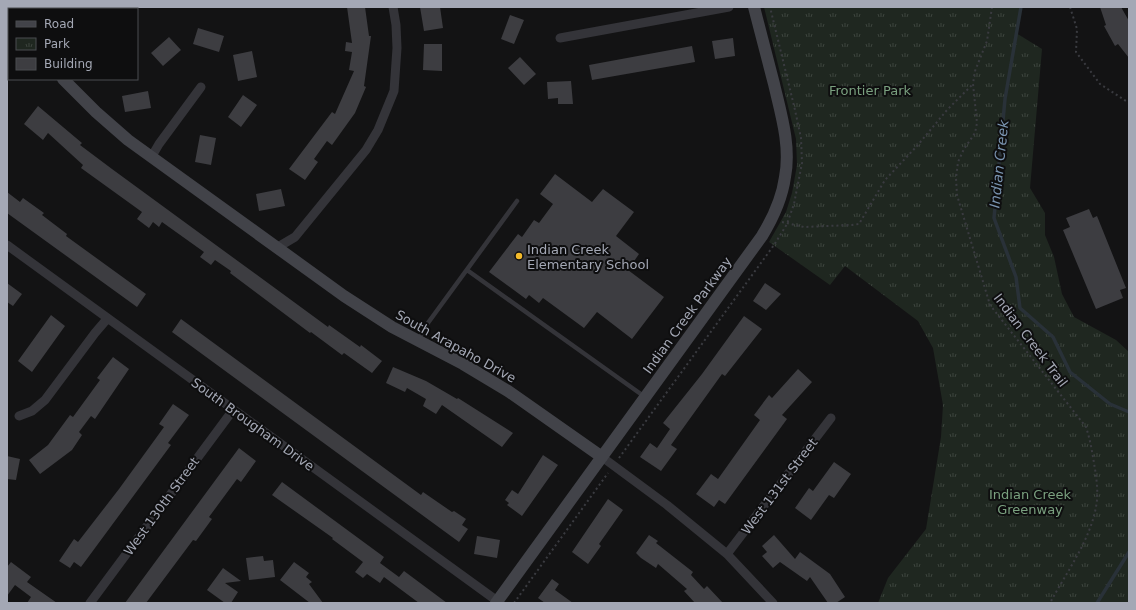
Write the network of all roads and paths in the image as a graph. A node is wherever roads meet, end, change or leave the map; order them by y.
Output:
1 (393, 7) edge
2 (729, 7) edge
3 (754, 7) edge
4 (992, 7) edge
5 (1070, 7) edge
6 (560, 38) dead end
7 (64, 80) edge
8 (973, 84) junction
9 (201, 87) dead end
10 (1129, 103) edge
11 (152, 156) junction
12 (517, 201) dead end
13 (773, 218) junction
14 (7, 245) edge
15 (278, 247) junction
16 (467, 270) junction
17 (107, 319) junction
18 (418, 341) junction
19 (645, 397) junction
20 (233, 410) junction
21 (19, 416) dead end
22 (831, 418) dead end
23 (602, 457) junction
24 (727, 554) junction
25 (498, 602) edge
26 (90, 603) edge
27 (773, 603) edge
28 (1050, 603) edge

1 - 15 street
2 - 6 street
3 - 13 street, Indian Creek Parkway
4 - 8 path, Indian Creek Trail
5 - 10 path
7 - 11 street, South Arapaho Drive
8 - 13 path
8 - 28 path, Indian Creek Trail
9 - 11 street
11 - 15 street, South Arapaho Drive
12 - 16 lane
13 - 19 street, Indian Creek Parkway
14 - 17 street, South Brougham Drive
15 - 18 street, South Arapaho Drive
16 - 18 lane
16 - 19 lane
17 - 20 street, South Brougham Drive
17 - 21 street
18 - 23 street, South Arapaho Drive
19 - 23 street, Indian Creek Parkway
20 - 25 street, South Brougham Drive
20 - 26 street, West 130th Street
22 - 24 street, West 131st Street
23 - 24 street, South Arapaho Drive
23 - 25 street, Indian Creek Parkway
24 - 27 street, South Arapaho Drive

